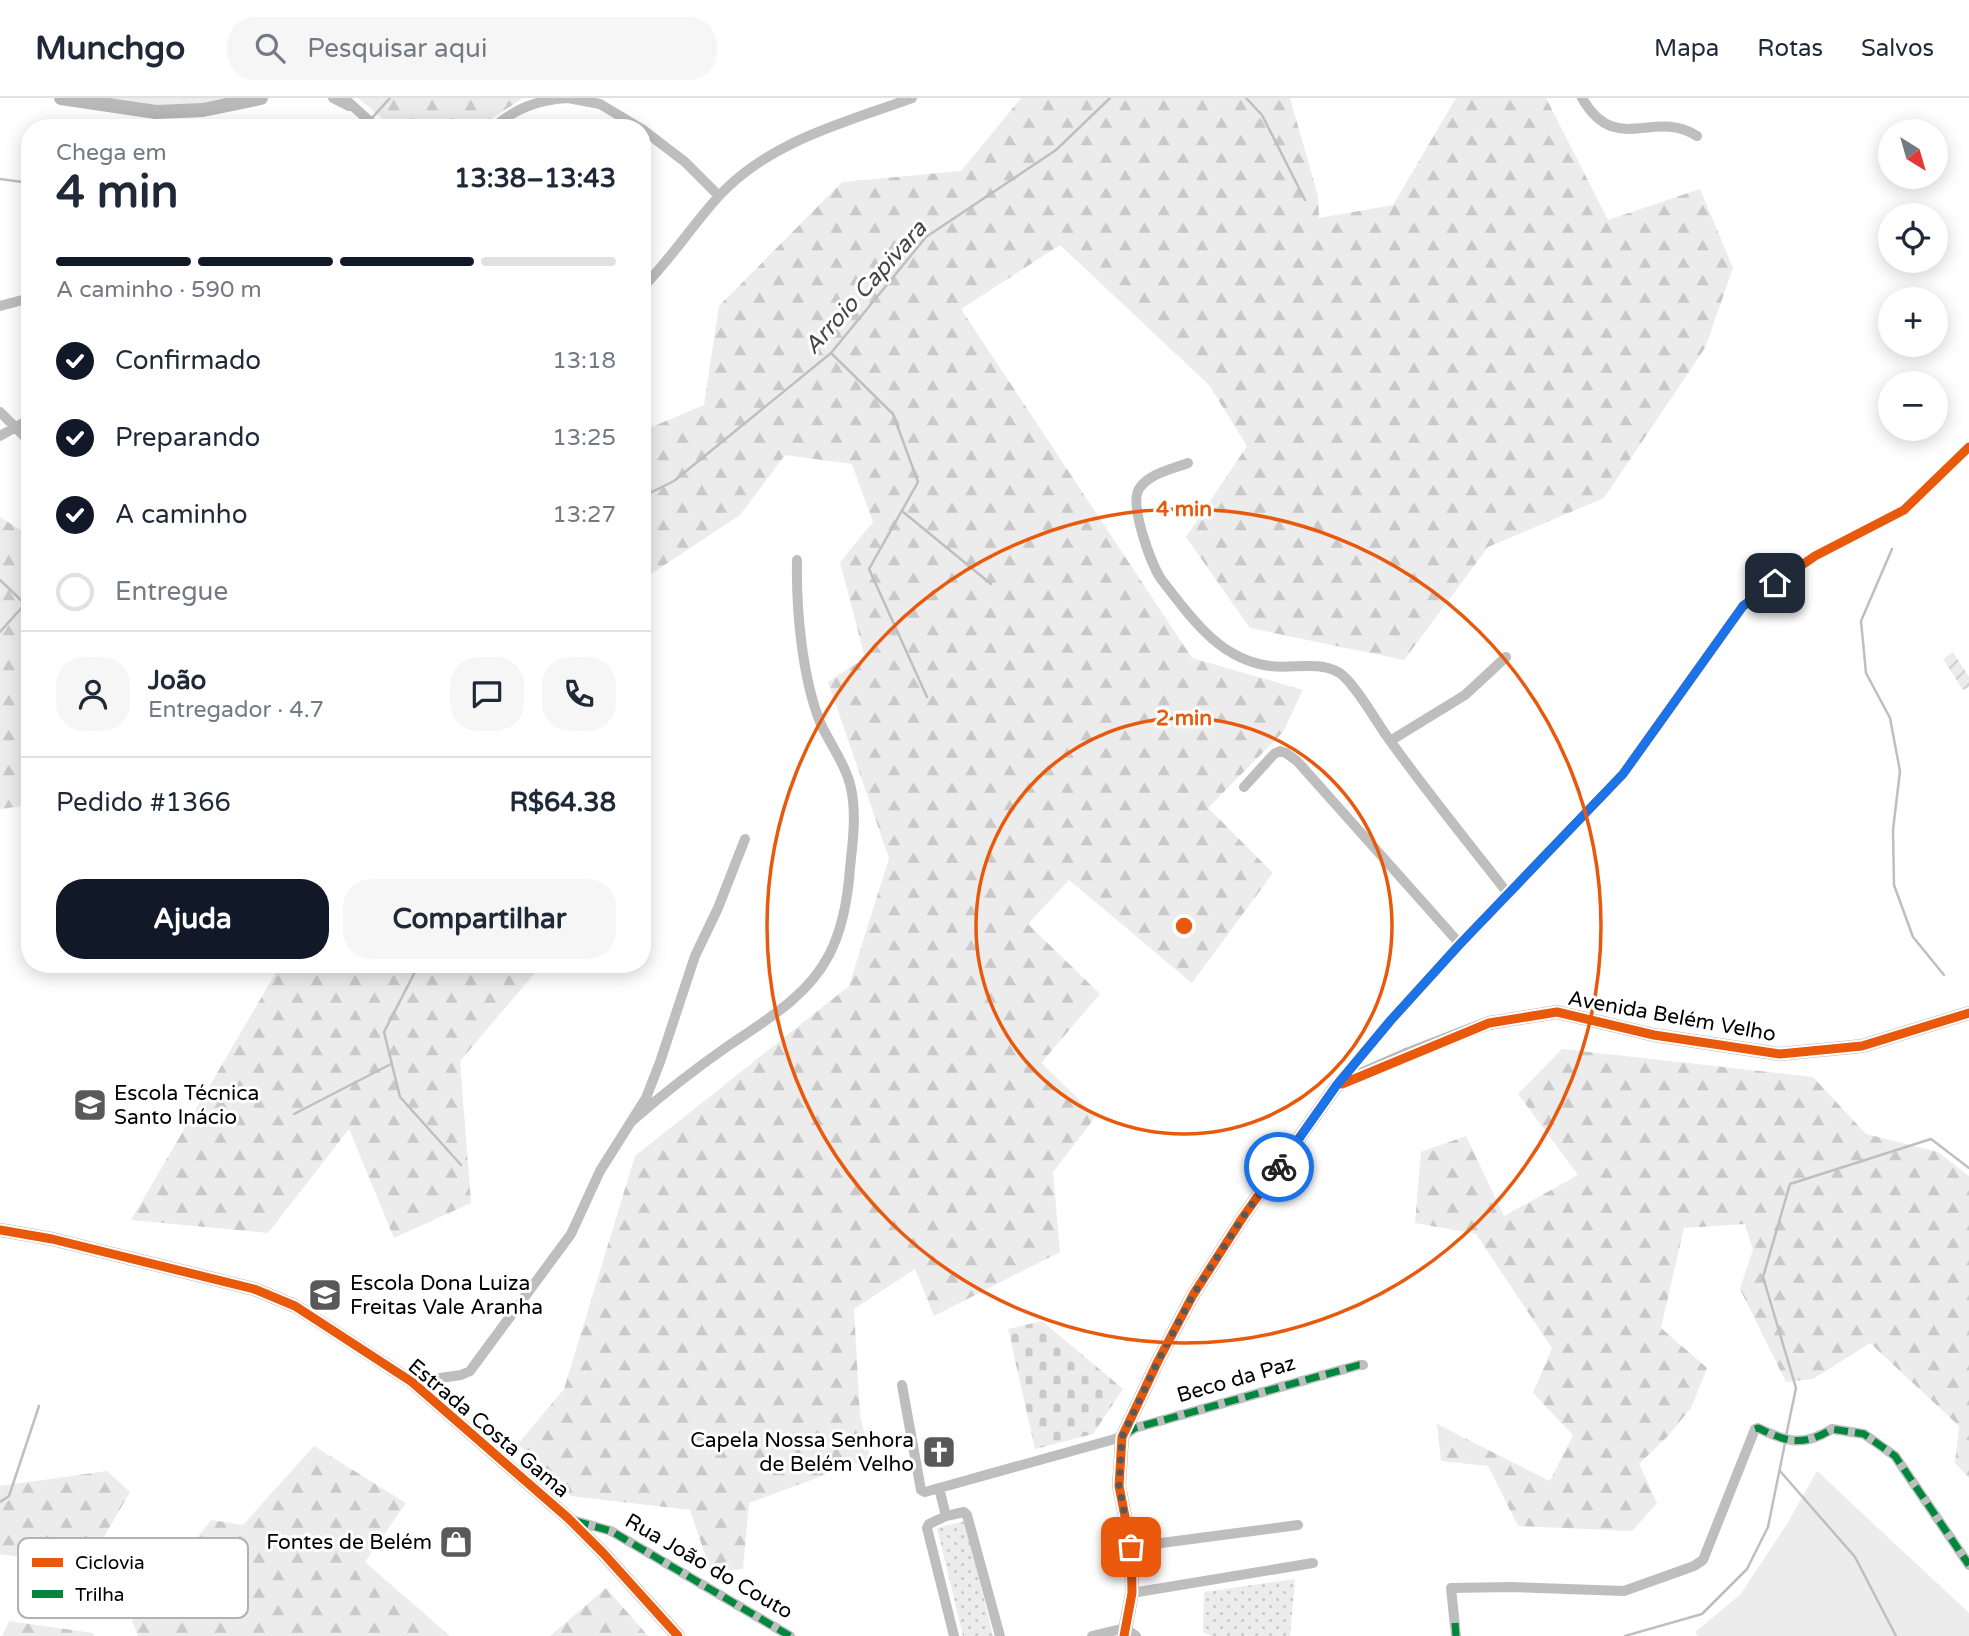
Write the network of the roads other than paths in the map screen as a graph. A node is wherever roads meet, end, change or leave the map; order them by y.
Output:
1 (61, 98) edge
2 (333, 98) edge
3 (344, 98) edge
4 (568, 98) edge
5 (912, 98) edge
6 (1582, 98) edge
7 (249, 99) edge
8 (353, 107) junction
9 (367, 119) edge
10 (506, 119) edge
11 (624, 119) edge
12 (1697, 136) dead end
13 (651, 137) edge
14 (719, 196) junction
15 (651, 278) edge
16 (21, 300) edge
17 (0, 306) edge
18 (0, 412) edge
19 (21, 423) edge
20 (13, 427) junction
21 (21, 434) edge
22 (0, 436) edge
23 (1969, 447) edge
24 (1188, 463) dead end
25 (797, 560) dead end
26 (1506, 657) dead end
27 (1390, 741) junction
28 (1244, 787) dead end
29 (745, 839) dead end
30 (1509, 895) junction
31 (1460, 944) junction
32 (1969, 1013) edge
33 (1336, 1086) junction
34 (632, 1121) junction
35 (0, 1230) edge
36 (1363, 1366) dead end
37 (412, 1382) junction
38 (902, 1385) dead end
39 (1122, 1437) junction
40 (939, 1488) junction
41 (946, 1516) junction
42 (568, 1518) junction
43 (1298, 1525) dead end
44 (1131, 1547) junction
45 (1313, 1563) dead end
46 (1969, 1565) edge
47 (1132, 1593) junction
48 (1128, 1633) edge
49 (678, 1636) edge
50 (790, 1636) edge
51 (954, 1636) edge
52 (1000, 1636) edge
53 (1092, 1636) edge
54 (1456, 1636) edge

1 - 7 main road
2 - 8 street
3 - 8 street
4 - 10 street
4 - 11 street
5 - 14 street
6 - 12 street
8 - 9 street
13 - 14 street
14 - 15 street
16 - 17 street
18 - 20 street
19 - 20 street
20 - 21 street
20 - 22 street
23 - 30 street
24 - 27 street
25 - 34 street
26 - 27 street
27 - 30 street
28 - 31 street
29 - 34 street
30 - 31 street
31 - 33 street
32 - 33 main road, Avenida Belém Velho
33 - 39 main road
34 - 37 street
35 - 37 main road, Estrada Costa Gama
36 - 39 street, Beco da Paz
37 - 42 main road, Estrada Costa Gama
38 - 40 street
39 - 40 street, Beco da Paz
39 - 44 main road
40 - 41 street
41 - 51 street
41 - 52 street
42 - 49 main road, Estrada Costa Gama
42 - 50 street, Rua João do Couto
43 - 44 street
44 - 47 main road
45 - 47 street
46 - 54 street
47 - 48 main road
48 - 53 street

